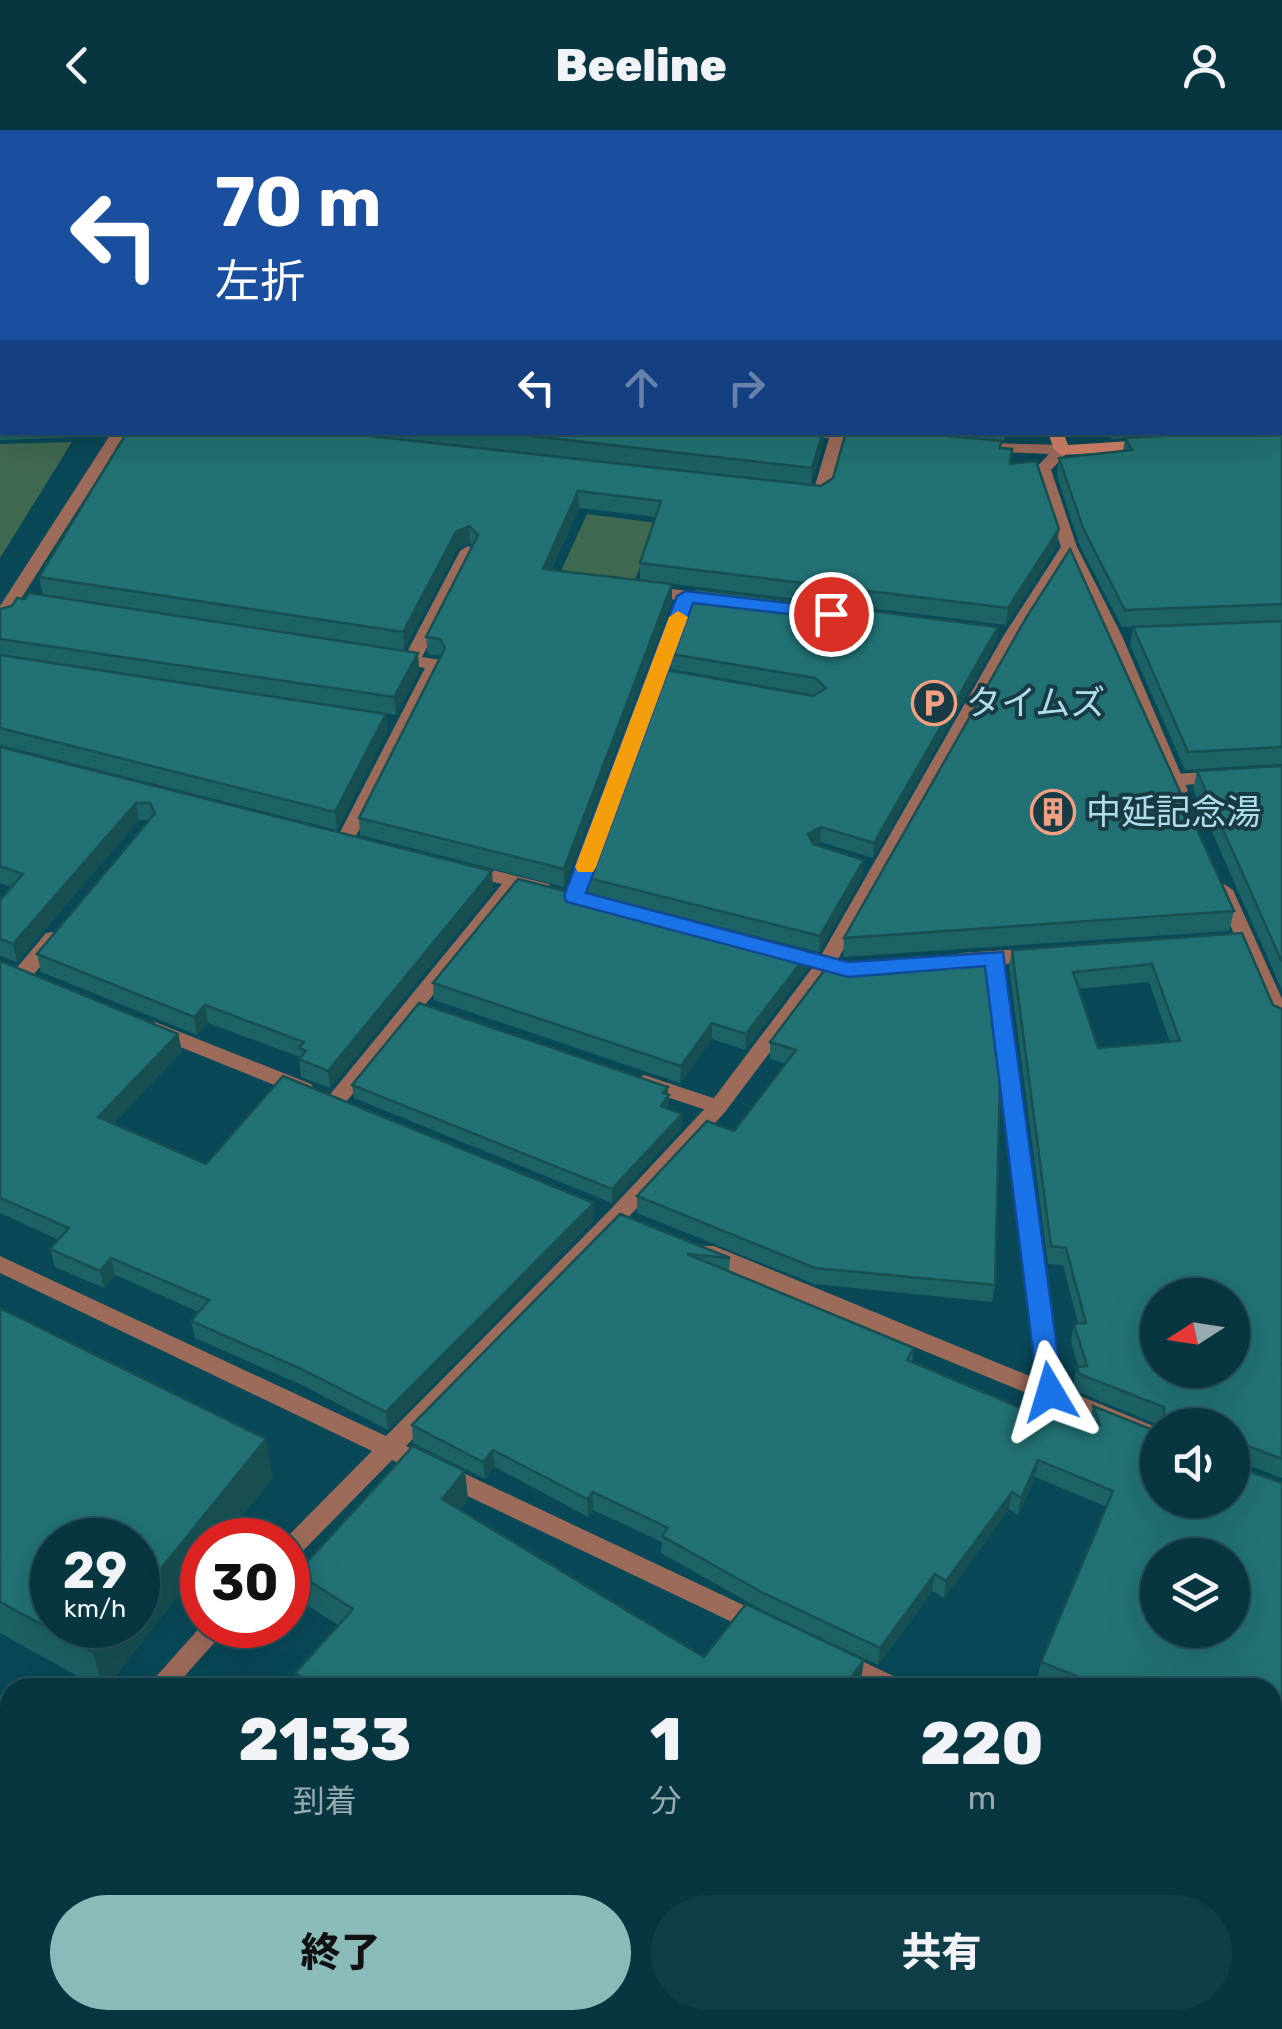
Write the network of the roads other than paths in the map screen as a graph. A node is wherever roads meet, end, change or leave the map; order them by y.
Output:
1 (118, 435) edge
2 (838, 435) edge
3 (848, 435) edge
4 (898, 440) edge
5 (1058, 441) edge
6 (1158, 445) edge
7 (957, 446) edge
8 (780, 490) edge
9 (1069, 547) junction
10 (468, 551) edge
11 (632, 588) edge
12 (686, 596) junction
13 (14, 599) junction
14 (33, 602) edge
15 (744, 603) edge
16 (0, 619) edge
17 (374, 654) edge
18 (412, 660) junction
19 (656, 675) junction
20 (676, 679) edge
21 (385, 722) edge
22 (404, 724) junction
23 (1246, 776) edge
24 (1174, 780) junction
25 (1190, 816) edge
26 (345, 840) edge
27 (439, 863) edge
28 (1214, 869) edge
29 (514, 882) junction
30 (72, 916) edge
31 (1246, 940) junction
32 (1218, 942) edge
33 (1051, 954) edge
34 (995, 958) junction
35 (940, 962) edge
36 (0, 966) edge
37 (1274, 989) edge
38 (132, 1020) edge
39 (1282, 1021) edge
40 (623, 1075) edge
41 (718, 1107) junction
42 (690, 1246) edge
43 (0, 1264) edge
44 (1050, 1392) junction
45 (1140, 1430) edge
46 (387, 1446) junction
47 (310, 1528) edge
48 (788, 1638) edge
49 (196, 1648) edge
50 (823, 1654) edge
51 (168, 1678) edge
52 (872, 1678) edge

1 - 13 street
2 - 8 street
3 - 4 street
5 - 6 street
5 - 7 street
5 - 9 street
9 - 24 street
9 - 41 street
10 - 18 street
11 - 12 street
12 - 15 street
12 - 19 street
13 - 14 street
13 - 16 street
17 - 18 street
18 - 22 street
19 - 20 street
19 - 29 street
21 - 22 street
22 - 26 street
23 - 24 street
24 - 25 street
27 - 29 street
28 - 31 street
29 - 38 street
30 - 36 street
31 - 32 street
31 - 37 street
33 - 34 street
34 - 35 street
34 - 44 street
37 - 39 street
40 - 41 street
41 - 46 street
42 - 44 street
43 - 46 street
44 - 45 street
46 - 47 street
46 - 48 street
49 - 51 street
50 - 52 street

